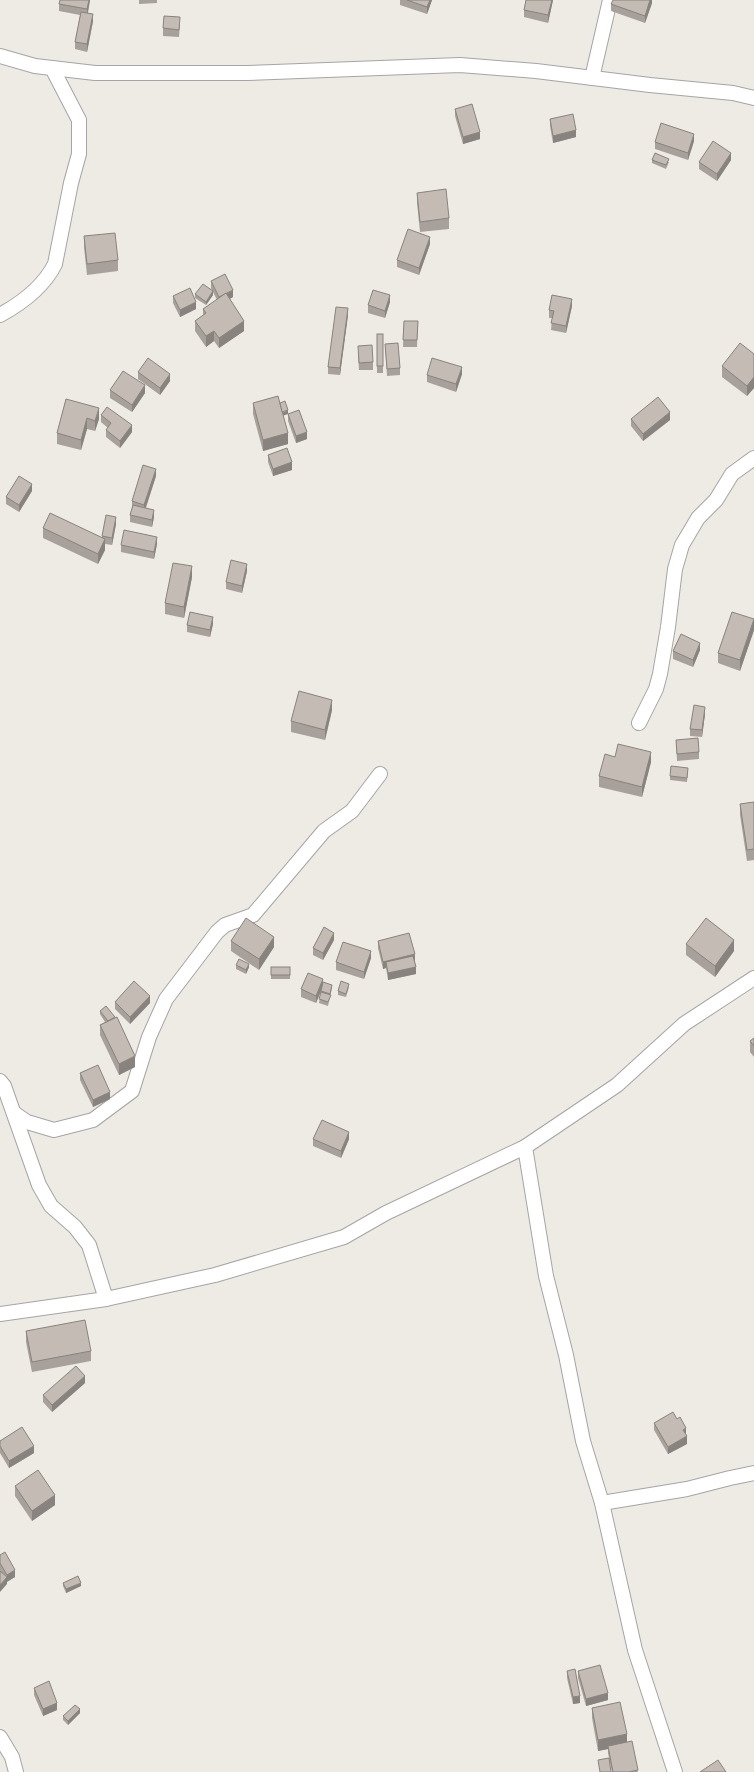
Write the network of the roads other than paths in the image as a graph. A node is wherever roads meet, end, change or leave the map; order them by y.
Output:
1 (610, 0) edge
2 (0, 56) edge
3 (52, 68) junction
4 (592, 78) junction
5 (754, 98) edge
6 (0, 315) edge
7 (754, 458) edge
8 (639, 723) dead end
9 (380, 774) dead end
10 (754, 978) edge
11 (0, 1081) edge
12 (14, 1114) junction
13 (526, 1147) junction
14 (106, 1300) junction
15 (0, 1314) edge
16 (754, 1474) edge
17 (602, 1504) junction
18 (0, 1737) edge
19 (16, 1772) edge
20 (675, 1772) edge

1 - 4 street
2 - 3 street
3 - 4 street
3 - 6 street
4 - 5 street
7 - 8 street
9 - 12 street
10 - 13 street
11 - 12 street
12 - 14 street
13 - 14 street
13 - 17 street
14 - 15 street
16 - 17 street
17 - 20 street
18 - 19 street

